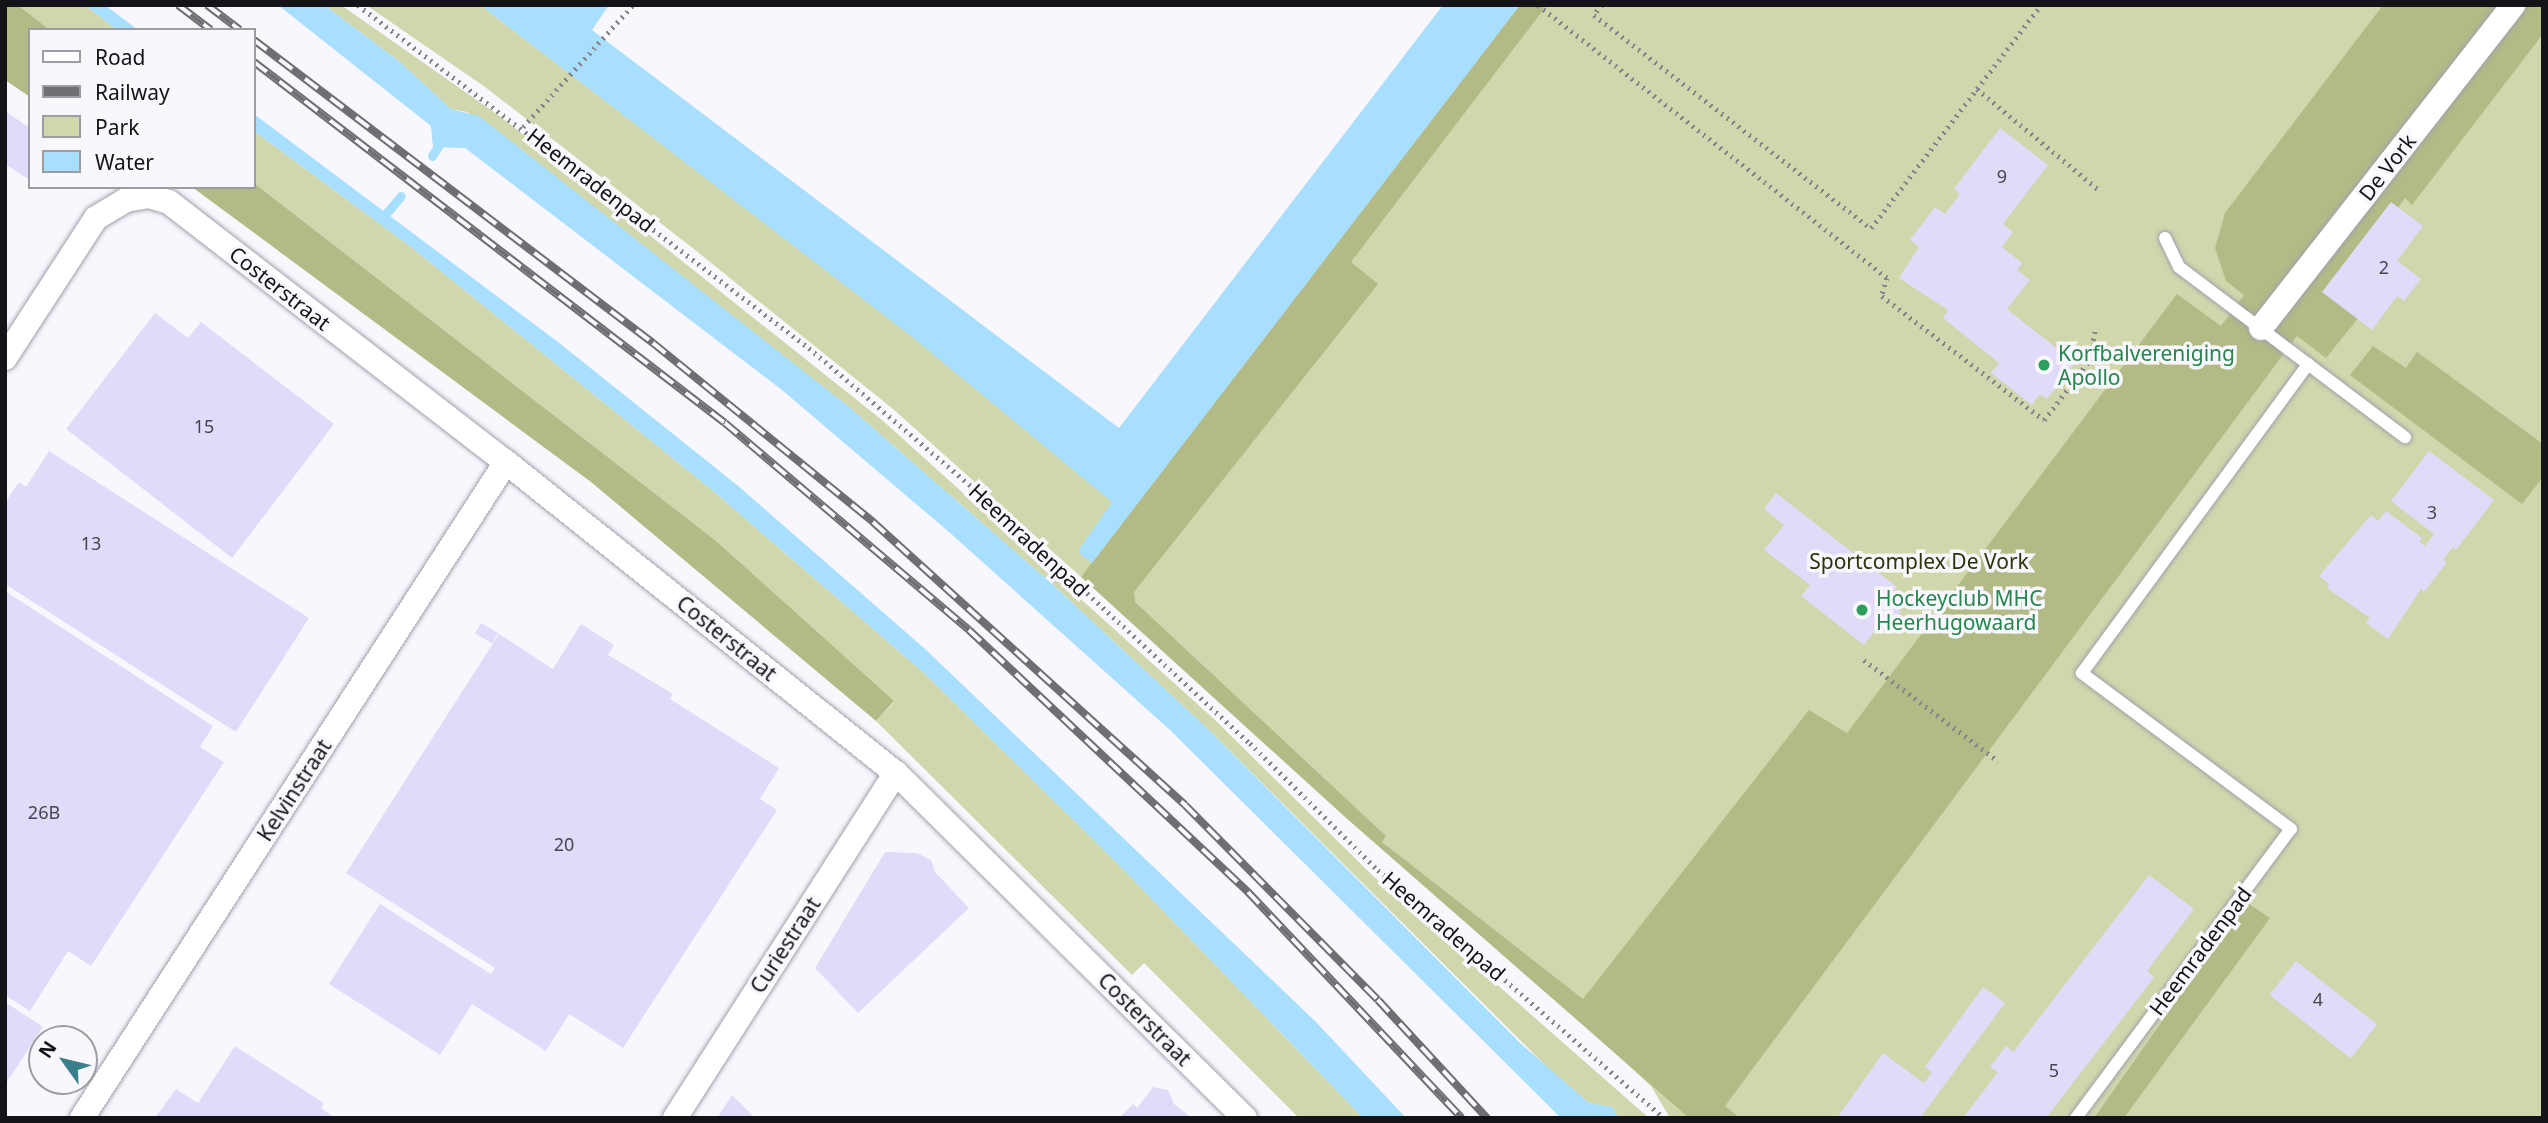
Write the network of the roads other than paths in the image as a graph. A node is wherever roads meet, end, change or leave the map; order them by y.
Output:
1 (2513, 5) edge
2 (2165, 238) dead end
3 (2261, 328) junction
4 (5, 358) edge
5 (2308, 364) junction
6 (2405, 437) dead end
7 (506, 461) junction
8 (896, 773) junction
9 (82, 1118) edge
10 (675, 1118) edge
11 (1245, 1118) edge
12 (2076, 1118) edge

1 - 3 street, De Vork
2 - 3 lane
3 - 5 lane
4 - 7 street, Costerstraat
5 - 6 lane
5 - 12 lane, Heemradenpad
7 - 8 street, Costerstraat
7 - 9 street, Kelvinstraat
8 - 10 street, Curiestraat
8 - 11 street, Costerstraat

